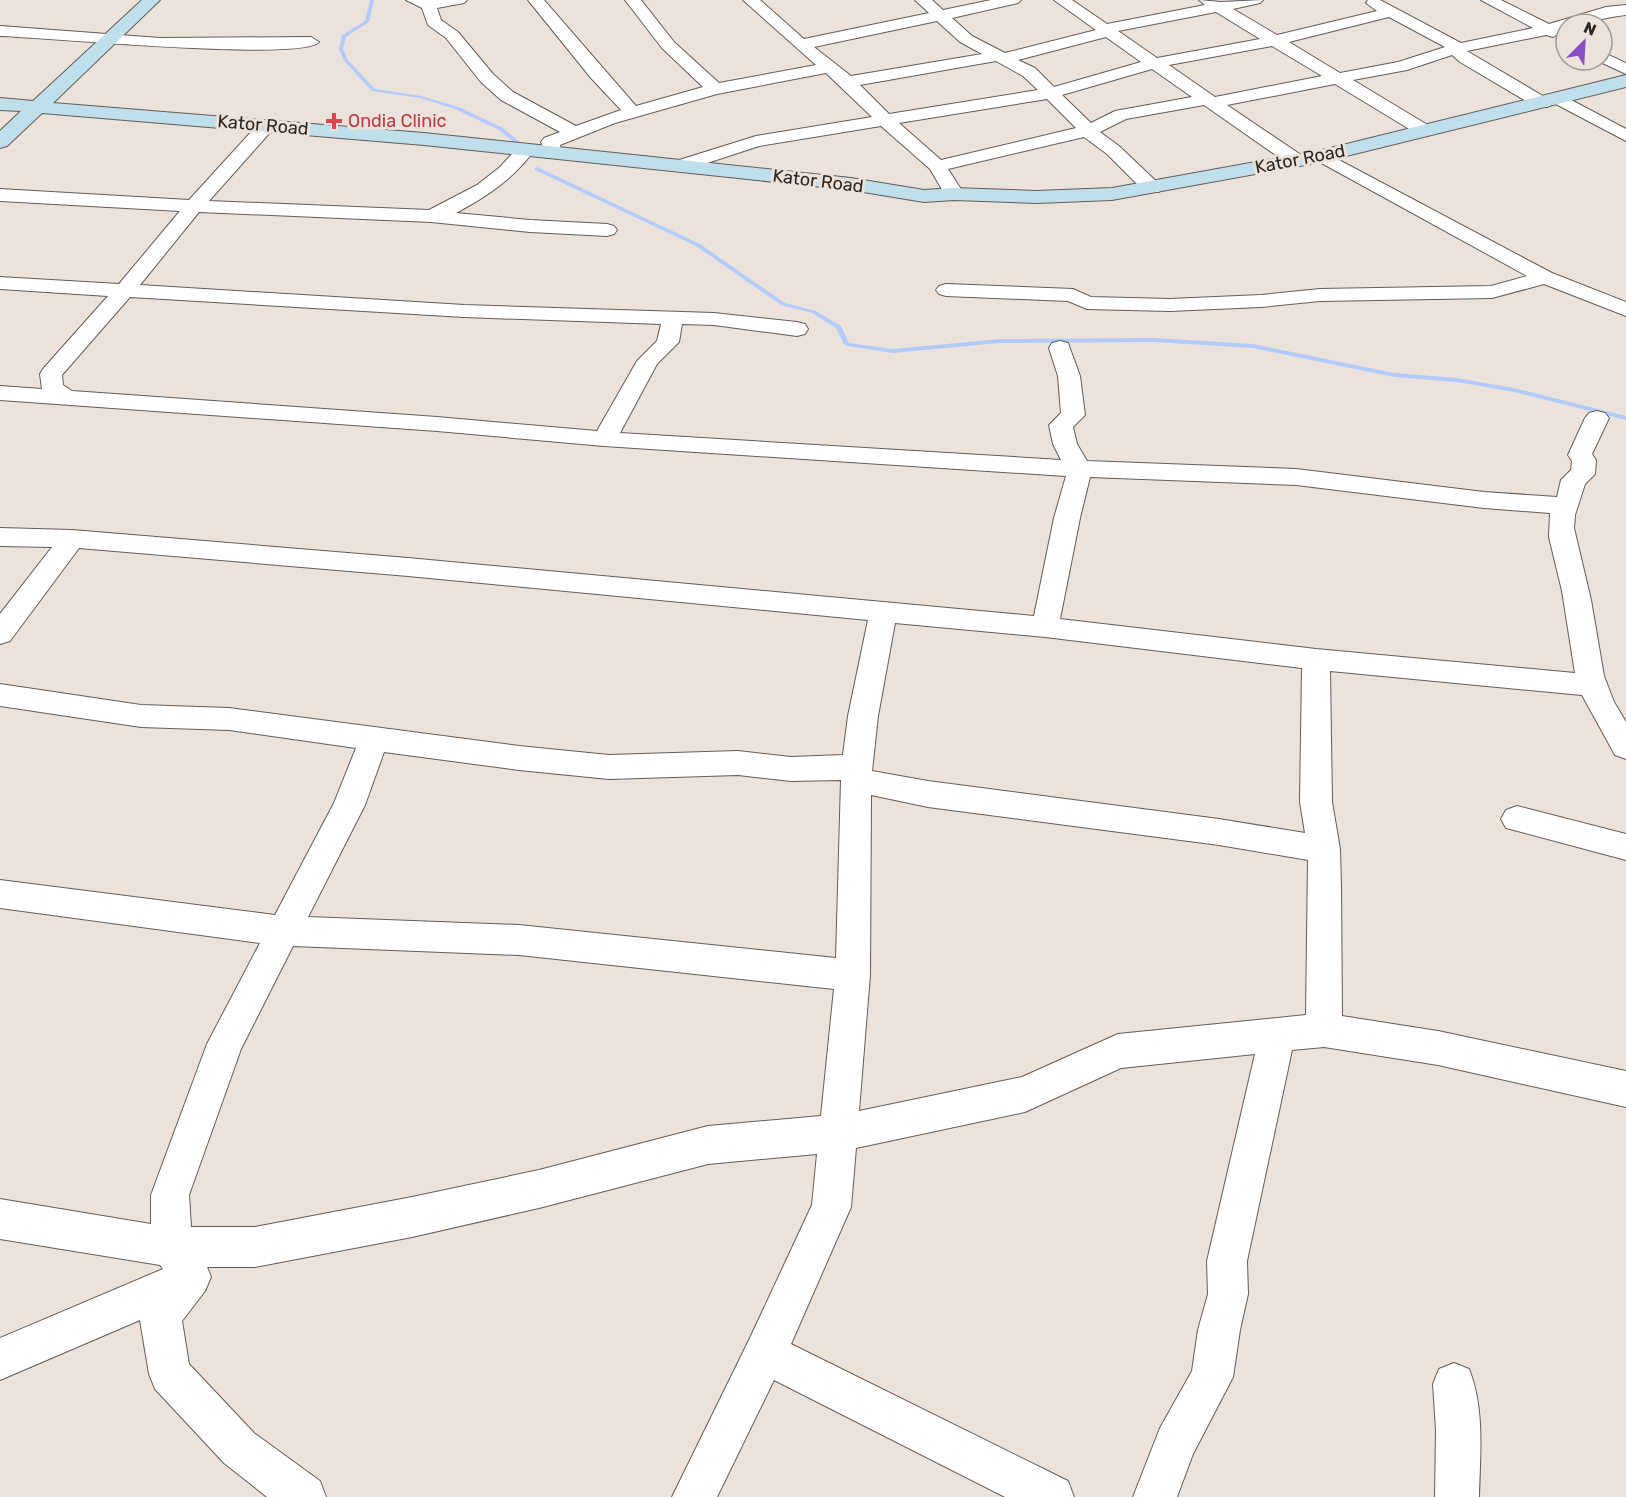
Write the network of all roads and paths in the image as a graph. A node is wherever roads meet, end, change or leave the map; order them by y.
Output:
1 (152, 0) edge
2 (459, 0) edge
3 (536, 0) edge
4 (633, 0) edge
5 (752, 0) edge
6 (923, 0) edge
7 (1013, 0) edge
8 (1062, 0) edge
9 (1255, 0) edge
10 (1367, 0) edge
11 (1489, 0) edge
12 (420, 3) edge
13 (1213, 4) edge
14 (1626, 10) edge
15 (1390, 12) junction
16 (940, 17) junction
17 (1547, 29) junction
18 (1106, 30) junction
19 (0, 31) edge
20 (1554, 33) edge
21 (107, 40) junction
22 (1274, 41) junction
23 (311, 42) dead end
24 (801, 45) junction
25 (1459, 48) junction
26 (1001, 57) junction
27 (1155, 63) junction
28 (830, 68) junction
29 (1335, 77) junction
30 (1626, 81) edge
31 (848, 82) junction
32 (715, 89) junction
33 (1051, 93) junction
34 (1550, 100) junction
35 (1210, 101) junction
36 (0, 104) edge
37 (41, 106) junction
38 (633, 113) junction
39 (885, 120) junction
40 (267, 125) junction
41 (1090, 130) junction
42 (1425, 131) junction
43 (576, 133) junction
44 (1626, 136) edge
45 (0, 142) edge
46 (526, 149) junction
47 (553, 154) junction
48 (1322, 156) junction
49 (1297, 160) junction
50 (683, 165) junction
51 (937, 166) junction
52 (1152, 188) junction
53 (954, 194) junction
54 (0, 195) edge
55 (195, 205) junction
56 (431, 216) junction
57 (607, 230) dead end
58 (1545, 277) junction
59 (0, 284) edge
60 (946, 290) dead end
61 (124, 291) junction
62 (1626, 310) edge
63 (672, 318) junction
64 (797, 329) dead end
65 (1060, 348) dead end
66 (51, 374) junction
67 (2, 393) edge
68 (66, 398) junction
69 (1597, 418) dead end
70 (604, 439) junction
71 (1080, 469) junction
72 (1564, 506) junction
73 (0, 537) edge
74 (72, 539) junction
75 (883, 611) junction
76 (1045, 627) junction
77 (0, 634) edge
78 (1316, 659) junction
79 (1592, 685) junction
80 (0, 695) edge
81 (374, 739) junction
82 (1626, 747) edge
83 (856, 773) junction
84 (1517, 819) dead end
85 (1626, 847) edge
86 (1324, 849) junction
87 (0, 894) edge
88 (283, 931) junction
89 (853, 975) junction
90 (1324, 1030) junction
91 (1277, 1036) junction
92 (1626, 1089) edge
93 (840, 1132) junction
94 (0, 1219) edge
95 (181, 1262) junction
96 (765, 1353) junction
97 (0, 1359) edge
98 (1454, 1384) dead end
99 (304, 1497) edge
100 (694, 1497) edge
101 (1052, 1497) edge
102 (1155, 1497) edge
103 (1457, 1497) edge

1 - 21 main road
2 - 12 street
3 - 38 street
4 - 32 street
5 - 24 street
6 - 16 street
7 - 16 street
8 - 18 street
9 - 13 street
10 - 15 street
11 - 17 street
12 - 43 street
13 - 18 street
13 - 22 street
14 - 17 street
15 - 22 street
15 - 25 street
16 - 24 street
16 - 26 street
17 - 20 street
17 - 25 street
18 - 26 street
18 - 27 street
19 - 21 street
21 - 23 street
21 - 37 main road
22 - 27 street
22 - 29 street
24 - 28 street
25 - 29 street
25 - 34 street
26 - 31 street
26 - 33 street
27 - 33 street
27 - 35 street
28 - 31 street
28 - 32 street
29 - 35 street
29 - 42 street
30 - 34 main road, Kator Road
31 - 39 street
32 - 38 street
33 - 39 street
33 - 41 street
34 - 42 main road, Kator Road
34 - 44 street
35 - 41 street
35 - 49 street
36 - 37 main road, Kator Road
37 - 40 main road, Kator Road
37 - 45 main road
38 - 43 street
39 - 50 street
39 - 51 street
40 - 46 main road, Kator Road
40 - 55 street
41 - 51 street
41 - 52 street
42 - 48 main road, Kator Road
43 - 47 street
46 - 47 main road, Kator Road
46 - 56 street
47 - 50 main road, Kator Road
48 - 49 main road, Kator Road
48 - 58 street
49 - 52 main road, Kator Road
50 - 53 main road, Kator Road
51 - 53 street
52 - 53 main road, Kator Road
54 - 55 street
55 - 56 street
55 - 61 street
56 - 57 street
58 - 60 street
58 - 62 street
59 - 61 street
61 - 63 street
61 - 66 street
63 - 64 street
63 - 70 street
65 - 71 street
66 - 67 street
66 - 68 street
67 - 68 street
68 - 70 street
69 - 72 street
70 - 71 street
71 - 72 street
71 - 76 street
72 - 79 street
73 - 74 street
74 - 75 street
74 - 77 street
75 - 76 street
75 - 83 street
76 - 78 street
78 - 79 street
78 - 86 street
79 - 82 street
80 - 81 street
81 - 83 street
81 - 88 street
83 - 86 street
83 - 89 street
84 - 85 street
86 - 90 street
87 - 88 street
88 - 89 street
88 - 95 street
89 - 93 street
90 - 91 street
90 - 92 street
91 - 93 street
91 - 102 street
93 - 95 street
93 - 96 street
94 - 95 street
95 - 97 street
95 - 99 street
96 - 100 street
96 - 101 street
98 - 103 street

